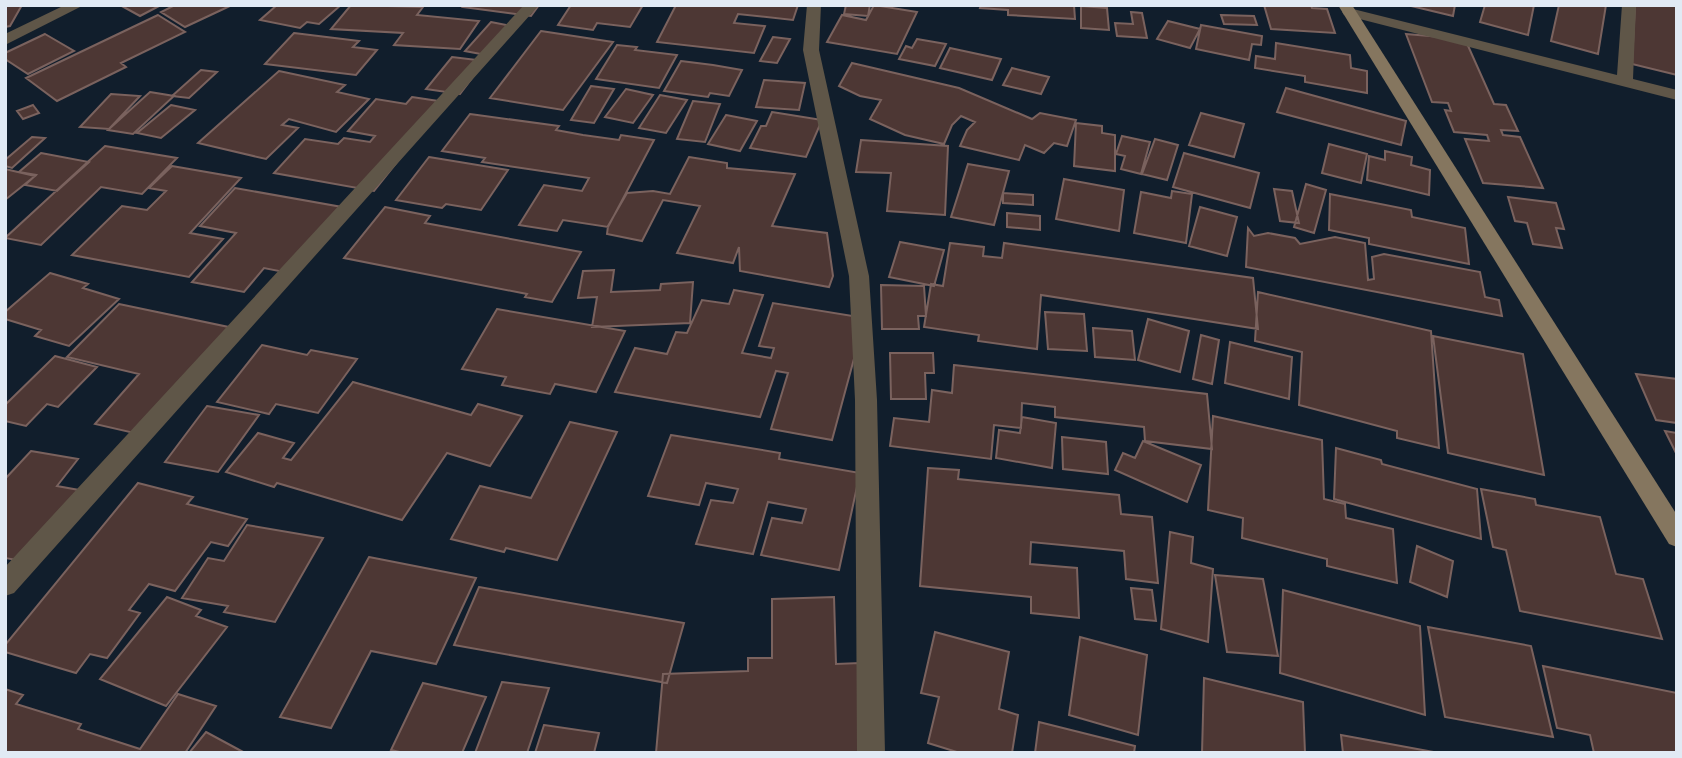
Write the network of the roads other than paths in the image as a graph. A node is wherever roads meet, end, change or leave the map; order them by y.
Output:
1 (77, 5) edge
2 (532, 5) edge
3 (814, 5) edge
4 (1629, 5) edge
5 (1347, 8) edge
6 (5, 40) edge
7 (1625, 81) junction
8 (1677, 95) edge
9 (1677, 536) edge
10 (5, 584) edge
11 (871, 753) edge

1 - 6 street
2 - 10 street
3 - 11 street
4 - 7 street
5 - 7 street
5 - 9 street
7 - 8 street

